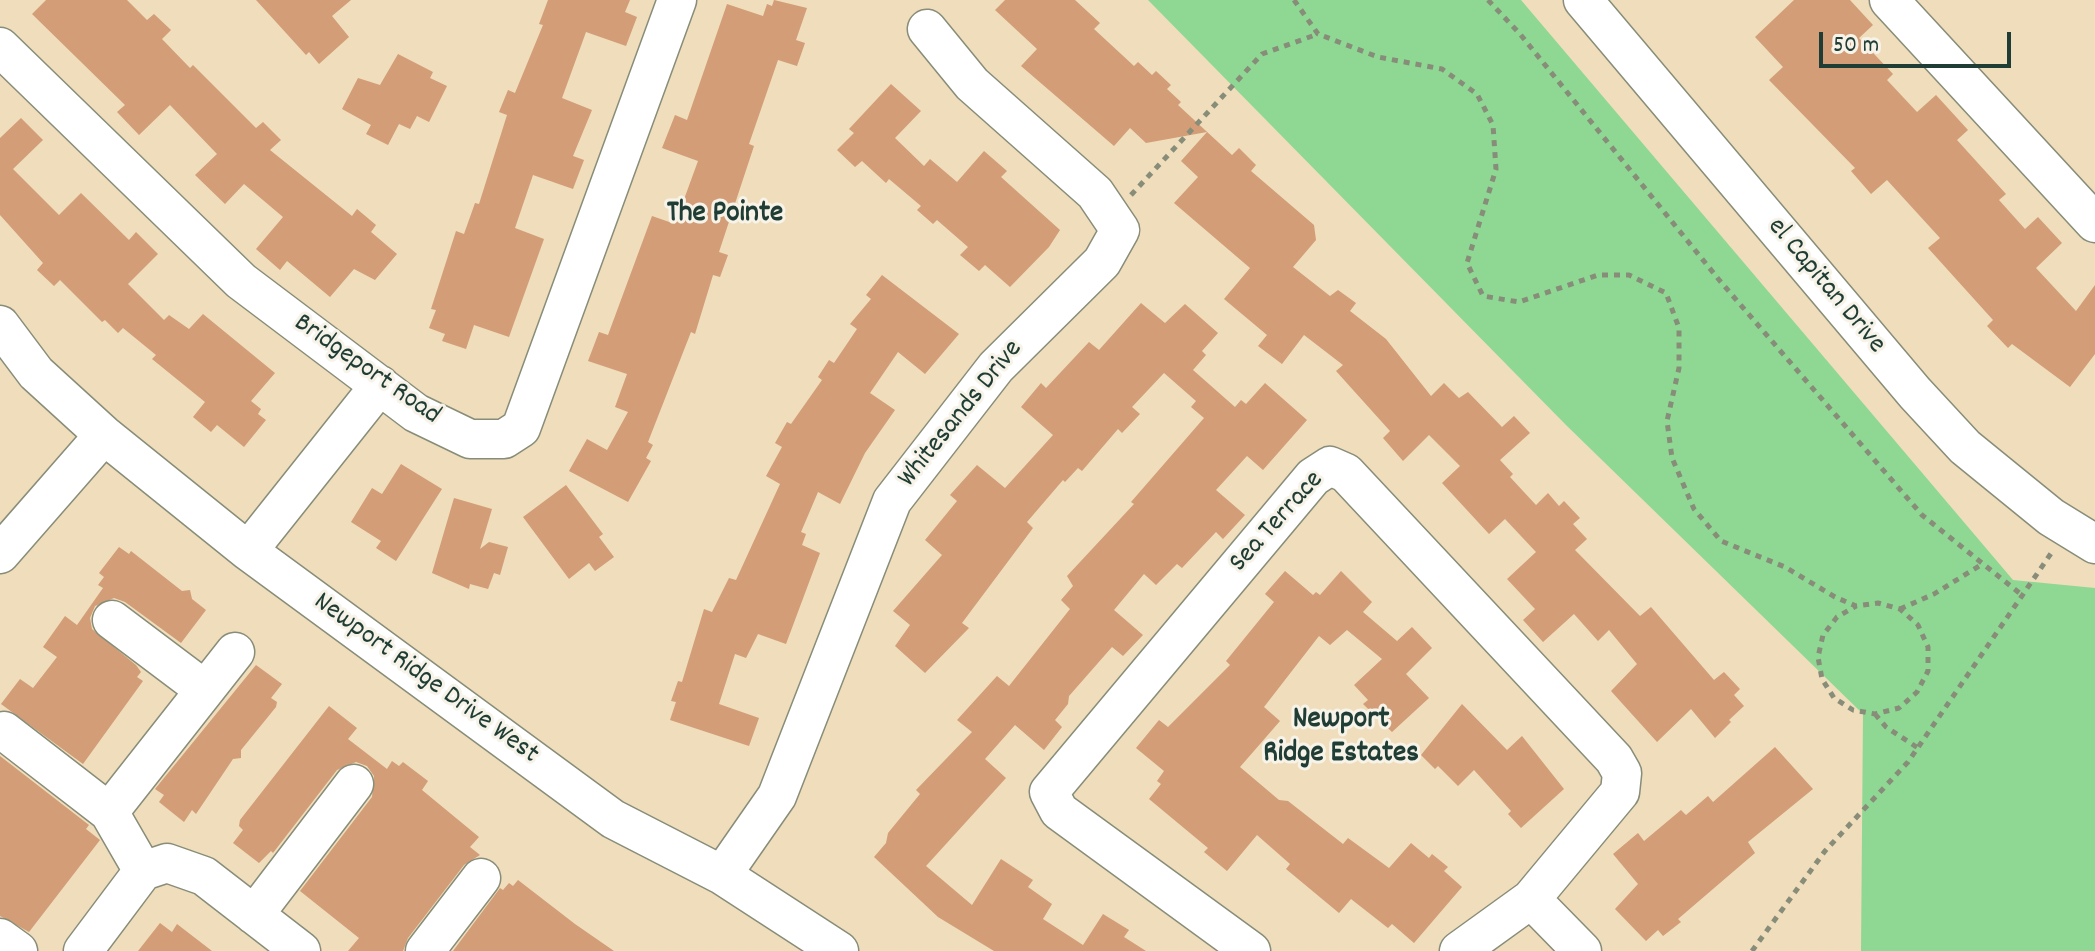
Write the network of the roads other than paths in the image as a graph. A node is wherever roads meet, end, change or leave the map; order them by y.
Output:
1 (677, 0) edge
2 (1583, 0) edge
3 (1889, 0) edge
4 (927, 29) dead end
5 (0, 47) edge
6 (2095, 223) edge
7 (0, 325) edge
8 (0, 357) edge
9 (36, 373) junction
10 (380, 385) junction
11 (104, 435) junction
12 (2082, 536) edge
13 (248, 551) junction
14 (0, 554) edge
15 (112, 620) dead end
16 (235, 652) dead end
17 (205, 690) junction
18 (4, 731) dead end
19 (354, 784) dead end
20 (110, 813) junction
21 (143, 871) junction
22 (722, 875) junction
23 (481, 878) dead end
24 (1531, 899) junction
25 (254, 915) junction
26 (0, 938) edge
27 (91, 948) edge
28 (18, 951) edge
29 (301, 951) edge
30 (425, 951) edge
31 (839, 951) edge
32 (1251, 951) edge
33 (1459, 951) edge
34 (1582, 951) edge

1 - 10 street, Bridgeport Road
2 - 12 street, el Capitan Drive
3 - 6 street
4 - 22 street, Whitesands Drive
5 - 10 street, Bridgeport Road
7 - 9 street, Newport Ridge Drive West
8 - 9 street, Newport Ridge Drive West
9 - 11 street, Newport Ridge Drive West
10 - 13 street
11 - 13 street, Newport Ridge Drive West
11 - 14 street
13 - 22 street, Newport Ridge Drive West
15 - 17 street
16 - 17 street
17 - 20 street
18 - 20 street
19 - 25 street
20 - 21 street
21 - 25 street
21 - 27 street
22 - 31 street, Newport Ridge Drive West
23 - 30 street
24 - 32 street, Sea Terrace
24 - 33 street, Sea Terrace
24 - 34 street
25 - 29 street
26 - 28 street

